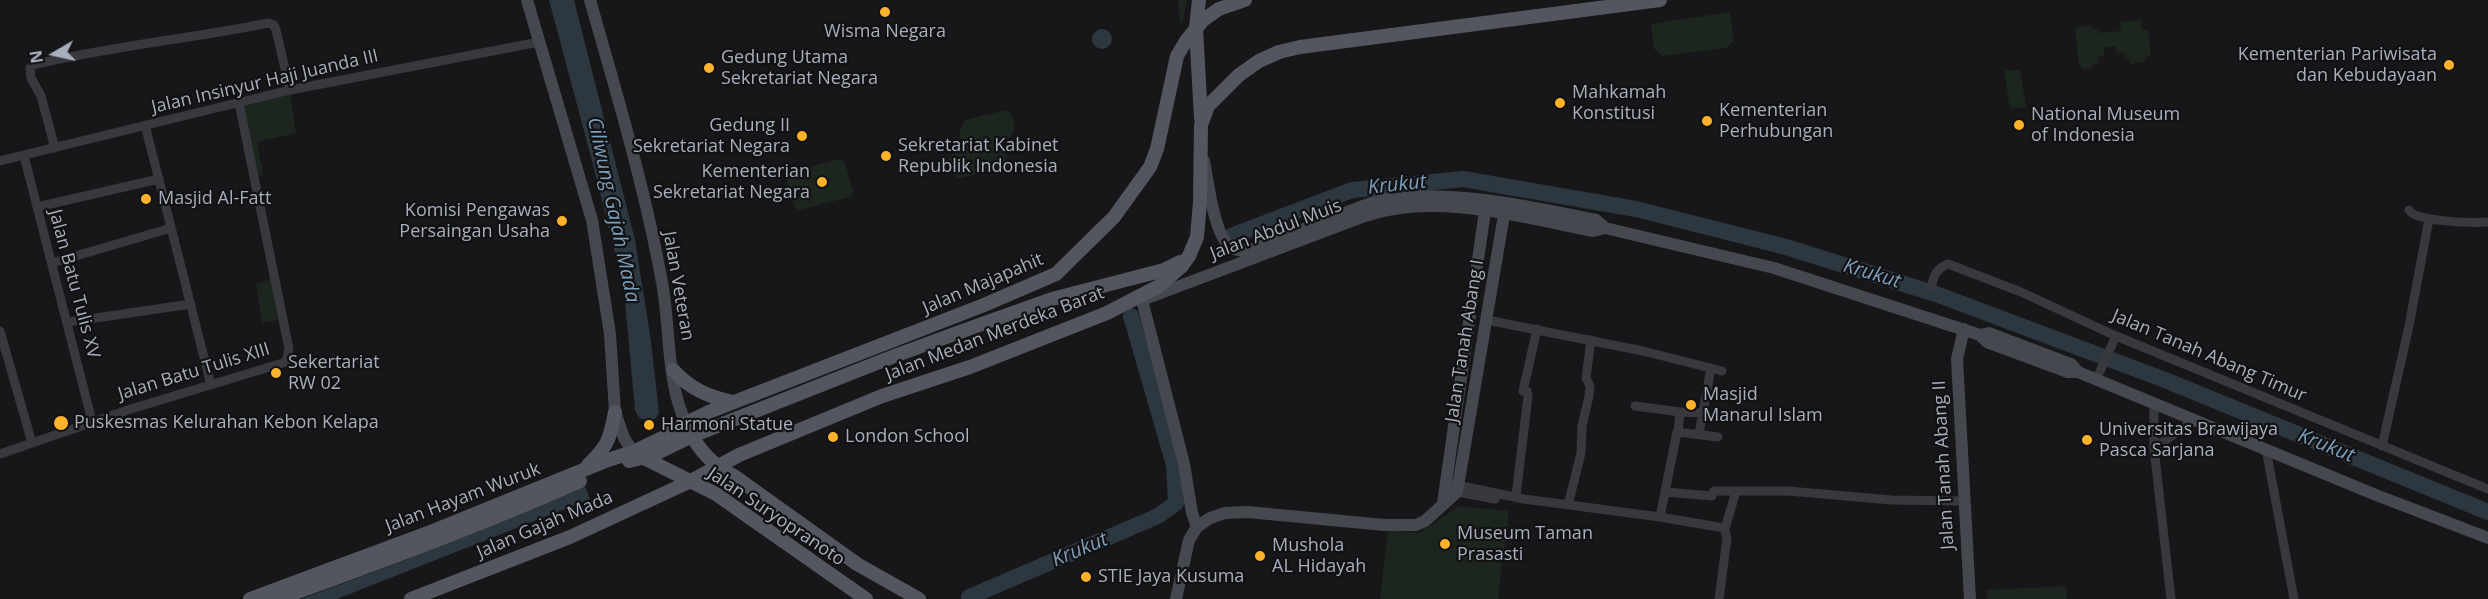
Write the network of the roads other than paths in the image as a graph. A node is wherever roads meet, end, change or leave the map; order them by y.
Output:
1 (528, 0) edge
2 (590, 0) edge
3 (1200, 0) edge
4 (1245, 0) edge
5 (1653, 1) edge
6 (1196, 28) junction
7 (539, 42) junction
8 (290, 90) junction
9 (239, 103) junction
10 (1201, 124) junction
11 (146, 125) junction
12 (1201, 145) junction
13 (55, 148) junction
14 (24, 156) junction
15 (0, 161) edge
16 (159, 179) junction
17 (1486, 206) junction
18 (37, 207) junction
19 (1505, 209) junction
20 (2409, 210) dead end
21 (2429, 219) junction
22 (2488, 222) edge
23 (171, 228) junction
24 (1189, 256) junction
25 (52, 263) junction
26 (1931, 288) dead end
27 (1142, 300) junction
28 (191, 304) junction
29 (1107, 313) junction
30 (1487, 320) junction
31 (68, 322) junction
32 (1537, 329) junction
33 (1964, 329) junction
34 (0, 331) edge
35 (2116, 336) junction
36 (1591, 340) junction
37 (1711, 368) junction
38 (673, 370) junction
39 (1722, 371) dead end
40 (2098, 375) junction
41 (211, 385) junction
42 (733, 402) junction
43 (2154, 403) junction
44 (1635, 406) dead end
45 (615, 412) junction
46 (1680, 412) junction
47 (1703, 413) junction
48 (2195, 420) junction
49 (92, 422) junction
50 (686, 423) junction
51 (1678, 432) junction
52 (1699, 434) junction
53 (692, 436) junction
54 (1718, 437) dead end
55 (32, 443) junction
56 (2382, 446) junction
57 (2154, 448) junction
58 (2266, 449) junction
59 (0, 454) edge
60 (637, 454) junction
61 (739, 455) junction
62 (716, 467) junction
63 (582, 470) junction
64 (734, 476) junction
65 (691, 481) junction
66 (1444, 486) junction
67 (1458, 489) junction
68 (2488, 489) edge
69 (1736, 490) junction
70 (1665, 492) junction
71 (1520, 498) junction
72 (1963, 501) junction
73 (1443, 503) junction
74 (1568, 505) junction
75 (1660, 517) junction
76 (1197, 527) junction
77 (1726, 530) junction
78 (2488, 538) edge
79 (250, 599) edge
80 (278, 599) edge
81 (411, 599) edge
82 (866, 599) edge
83 (918, 599) edge
84 (1176, 599) edge
85 (1719, 599) edge
86 (1970, 599) edge
87 (2171, 599) edge
88 (2294, 599) edge

1 - 7 main road
2 - 38 main road, Jalan Veteran
3 - 6 main road, Jalan Majapahit
4 - 6 main road
5 - 10 main road, Jalan Medan Merdeka Barat
6 - 10 main road, Jalan Majapahit
6 - 42 main road, Jalan Majapahit
7 - 8 street, Jalan Insinyur Haji Juanda III
7 - 45 main road
8 - 9 street, Jalan Insinyur Haji Juanda III
8 - 13 street
9 - 11 street, Jalan Insinyur Haji Juanda III
9 - 41 street, Jalan Batu Tulis XIII
10 - 12 main road, Jalan Medan Merdeka Barat
11 - 13 street, Jalan Insinyur Haji Juanda III
11 - 16 street
12 - 17 main road, Jalan Abdul Muis
12 - 24 main road, Jalan Medan Merdeka Barat
13 - 14 street, Jalan Insinyur Haji Juanda III
14 - 15 street, Jalan Insinyur Haji Juanda III
14 - 18 street, Jalan Batu Tulis XV
16 - 18 street
16 - 23 street
17 - 19 main road, Jalan Abdul Muis
17 - 27 main road, Jalan Abdul Muis
17 - 66 main road, Jalan Tanah Abang I
18 - 25 street, Jalan Batu Tulis XV
19 - 30 main road, Jalan Tanah Abang I
19 - 33 main road, Jalan Abdul Muis
20 - 21 street
21 - 22 street
21 - 56 street
23 - 25 street
23 - 28 street
24 - 29 main road, Jalan Medan Merdeka Barat
24 - 53 main road
25 - 31 street, Jalan Batu Tulis XV
26 - 35 street, Jalan Tanah Abang Timur
27 - 29 main road, Jalan Abdul Muis
27 - 76 main road
28 - 31 street
28 - 41 street
29 - 61 main road, Jalan Medan Merdeka Barat
30 - 32 street
30 - 67 main road, Jalan Tanah Abang I
31 - 49 street, Jalan Batu Tulis XV
32 - 36 street
32 - 71 street
33 - 40 main road, Jalan Abdul Muis
33 - 72 main road, Jalan Tanah Abang II
34 - 55 street
35 - 40 street
35 - 56 street, Jalan Tanah Abang Timur
36 - 37 street
36 - 74 street
37 - 39 street
37 - 47 street
38 - 42 main road
38 - 50 main road, Jalan Veteran
40 - 43 main road, Jalan Abdul Muis
41 - 49 street, Jalan Batu Tulis XIII
42 - 50 main road, Jalan Majapahit
43 - 48 main road, Jalan Abdul Muis
43 - 57 street
44 - 46 street
45 - 60 main road
45 - 63 main road
46 - 47 street
46 - 51 street
47 - 52 street
48 - 57 street
48 - 58 main road, Jalan Abdul Muis
49 - 55 street, Jalan Batu Tulis XIII
50 - 53 main road, Jalan Veteran
50 - 60 main road, Jalan Hayam Wuruk
51 - 52 street
51 - 70 street
52 - 54 street
53 - 60 main road
53 - 62 main road, Jalan Veteran
55 - 59 street, Jalan Batu Tulis XIII
56 - 68 street, Jalan Tanah Abang Timur
57 - 87 street
58 - 78 main road, Jalan Abdul Muis
58 - 88 street
60 - 63 main road, Jalan Hayam Wuruk
60 - 65 main road, Jalan Suryopranoto
60 - 80 main road, Jalan Hayam Wuruk
61 - 62 main road, Jalan Medan Merdeka Barat
61 - 64 main road
62 - 64 main road, Jalan Suryopranoto
62 - 65 main road, Jalan Medan Merdeka Barat
63 - 79 main road, Jalan Hayam Wuruk
64 - 83 main road, Jalan Suryopranoto
65 - 81 main road, Jalan Gajah Mada
65 - 82 main road, Jalan Suryopranoto
66 - 67 street
66 - 73 main road, Jalan Tanah Abang I
67 - 71 street
67 - 73 main road
69 - 70 street
69 - 72 street
69 - 77 street
70 - 75 street
71 - 74 street
72 - 86 main road, Jalan Tanah Abang II
73 - 76 main road
74 - 75 street
75 - 77 street
76 - 84 main road
77 - 85 street

